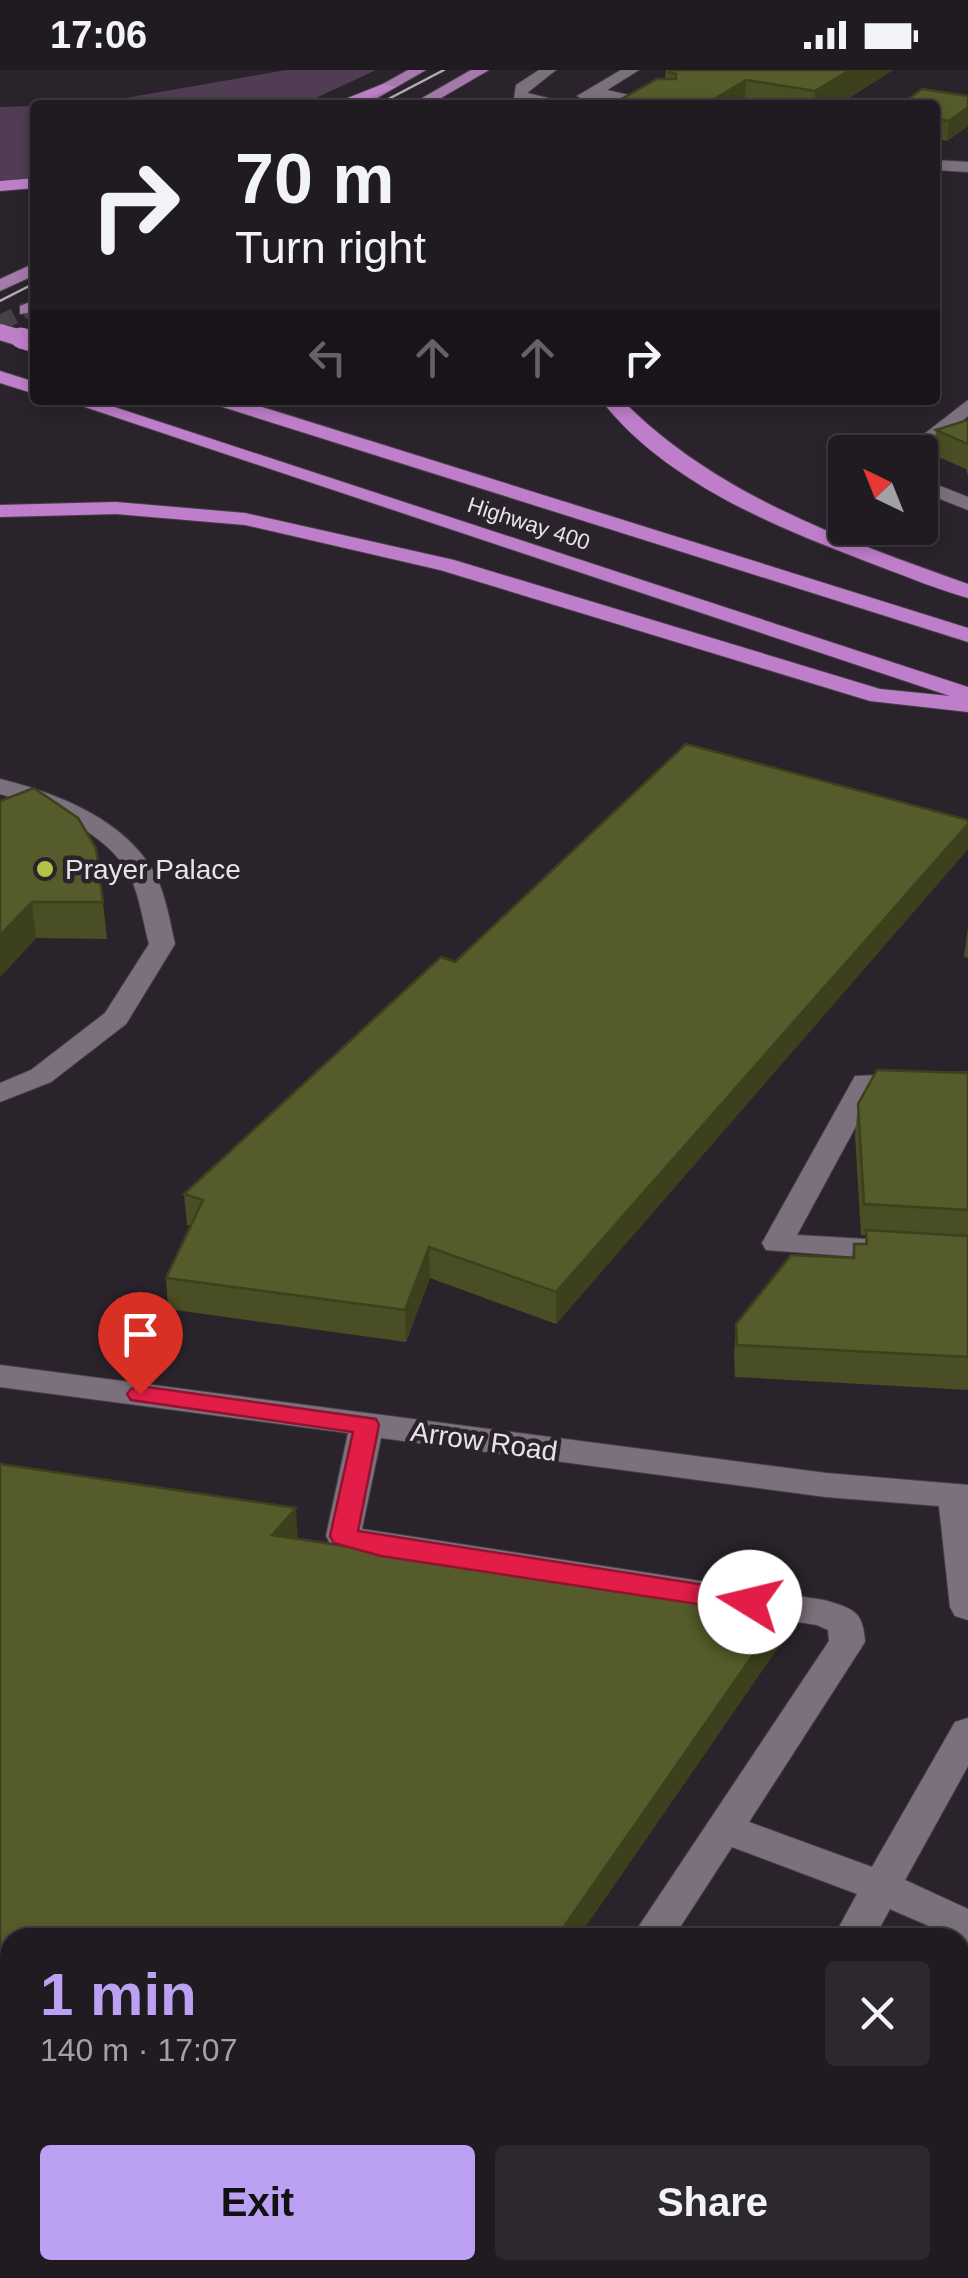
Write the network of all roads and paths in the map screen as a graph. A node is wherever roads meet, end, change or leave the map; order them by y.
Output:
1 (419, 70) edge
2 (482, 70) edge
3 (548, 70) edge
4 (632, 70) edge
5 (388, 86) junction
6 (592, 92) junction
7 (351, 100) edge
8 (361, 100) edge
9 (427, 100) edge
10 (520, 100) edge
11 (578, 100) edge
12 (636, 100) edge
13 (940, 165) edge
14 (968, 167) edge
15 (30, 183) edge
16 (0, 186) edge
17 (30, 271) edge
18 (0, 286) edge
19 (30, 314) edge
20 (0, 320) edge
21 (0, 332) edge
22 (30, 341) edge
23 (2, 378) edge
24 (30, 386) edge
25 (89, 405) edge
26 (236, 405) edge
27 (616, 405) edge
28 (968, 406) edge
29 (947, 424) junction
30 (968, 432) edge
31 (933, 435) edge
32 (938, 492) edge
33 (968, 504) edge
34 (0, 512) edge
35 (968, 591) edge
36 (968, 635) edge
37 (968, 694) edge
38 (968, 704) edge
39 (0, 786) edge
40 (968, 1081) edge
41 (0, 1093) edge
42 (968, 1255) edge
43 (0, 1376) edge
44 (367, 1425) junction
45 (961, 1496) edge
46 (968, 1607) edge
47 (968, 1732) edge
48 (723, 1828) junction
49 (881, 1887) junction
50 (968, 1927) edge
51 (658, 1928) edge
52 (858, 1928) edge

1 - 5 main road
2 - 9 main road
3 - 10 street
4 - 6 street
5 - 7 highway
5 - 8 main road
6 - 11 street
6 - 12 street
13 - 14 street
15 - 16 highway
17 - 18 main road
19 - 20 highway
21 - 22 highway, bridge
23 - 24 highway
25 - 37 highway, Highway 400
26 - 36 highway, Highway 400
27 - 35 highway
28 - 29 street
29 - 30 street
29 - 31 street
32 - 33 street
34 - 38 highway
39 - 41 street
40 - 42 street
43 - 44 street, Arrow Road
44 - 45 street, Arrow Road
44 - 48 street
45 - 46 street
47 - 49 street
48 - 49 street
48 - 51 street
49 - 50 street
49 - 52 street

